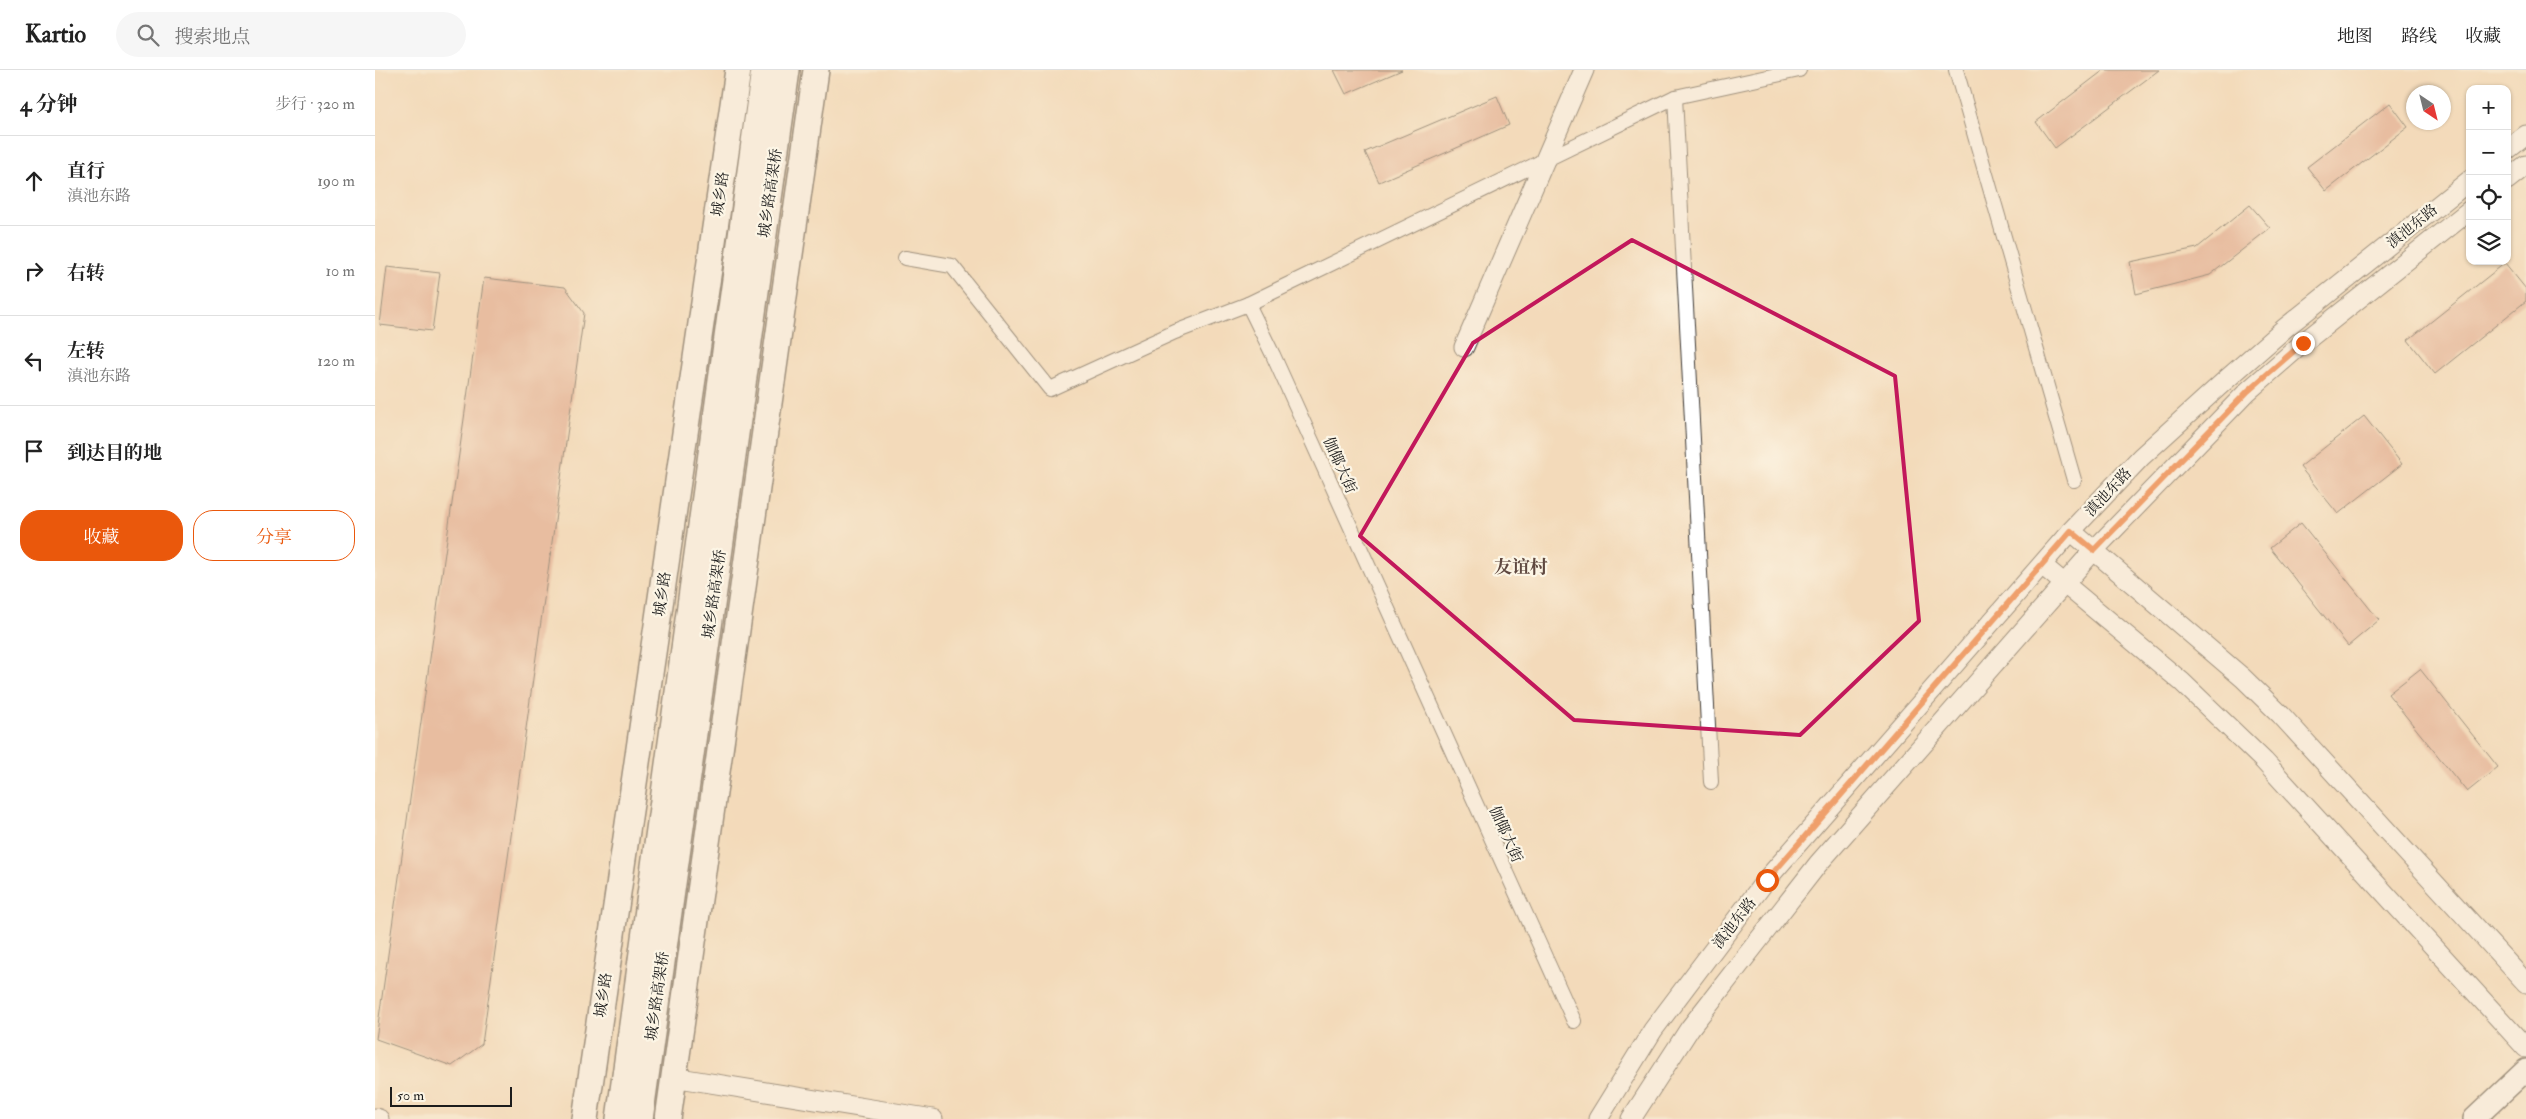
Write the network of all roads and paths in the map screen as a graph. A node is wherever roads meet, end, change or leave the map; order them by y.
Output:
1 (738, 70) edge
2 (763, 70) edge
3 (787, 70) edge
4 (816, 70) edge
5 (1584, 70) edge
6 (1799, 70) edge
7 (1956, 70) edge
8 (1675, 98) junction
9 (2526, 134) edge
10 (2511, 147) edge
11 (2526, 165) edge
12 (2511, 177) edge
13 (2466, 183) edge
14 (2466, 213) edge
15 (905, 258) dead end
16 (1248, 304) junction
17 (1464, 347) dead end
18 (2074, 480) dead end
19 (2071, 531) junction
20 (2094, 550) junction
21 (2042, 565) junction
22 (2064, 584) junction
23 (1711, 782) dead end
24 (2526, 983) edge
25 (1574, 1021) dead end
26 (2526, 1048) edge
27 (2526, 1070) edge
28 (673, 1077) junction
29 (375, 1118) edge
30 (379, 1119) edge
31 (585, 1119) edge
32 (619, 1119) edge
33 (640, 1119) edge
34 (668, 1119) edge
35 (933, 1119) edge
36 (1598, 1119) edge
37 (1631, 1119) edge
38 (2473, 1119) edge

1 - 31 highway, 城乡路
2 - 32 highway, 城乡路高架桥
3 - 33 highway, 城乡路高架桥
4 - 28 highway
5 - 17 street
6 - 8 street
7 - 18 street
8 - 16 street
8 - 23 street
9 - 10 street
11 - 12 street
13 - 19 street, 滇池东路
14 - 20 street, 滇池东路
15 - 16 street
16 - 25 street, 伽倻大街
19 - 20 street
19 - 21 street, 滇池东路
20 - 22 street, 滇池东路
20 - 24 street
21 - 22 street
21 - 36 street, 滇池东路
22 - 26 street
22 - 37 street, 滇池东路
27 - 38 main road
28 - 34 highway
28 - 35 street
29 - 30 street

